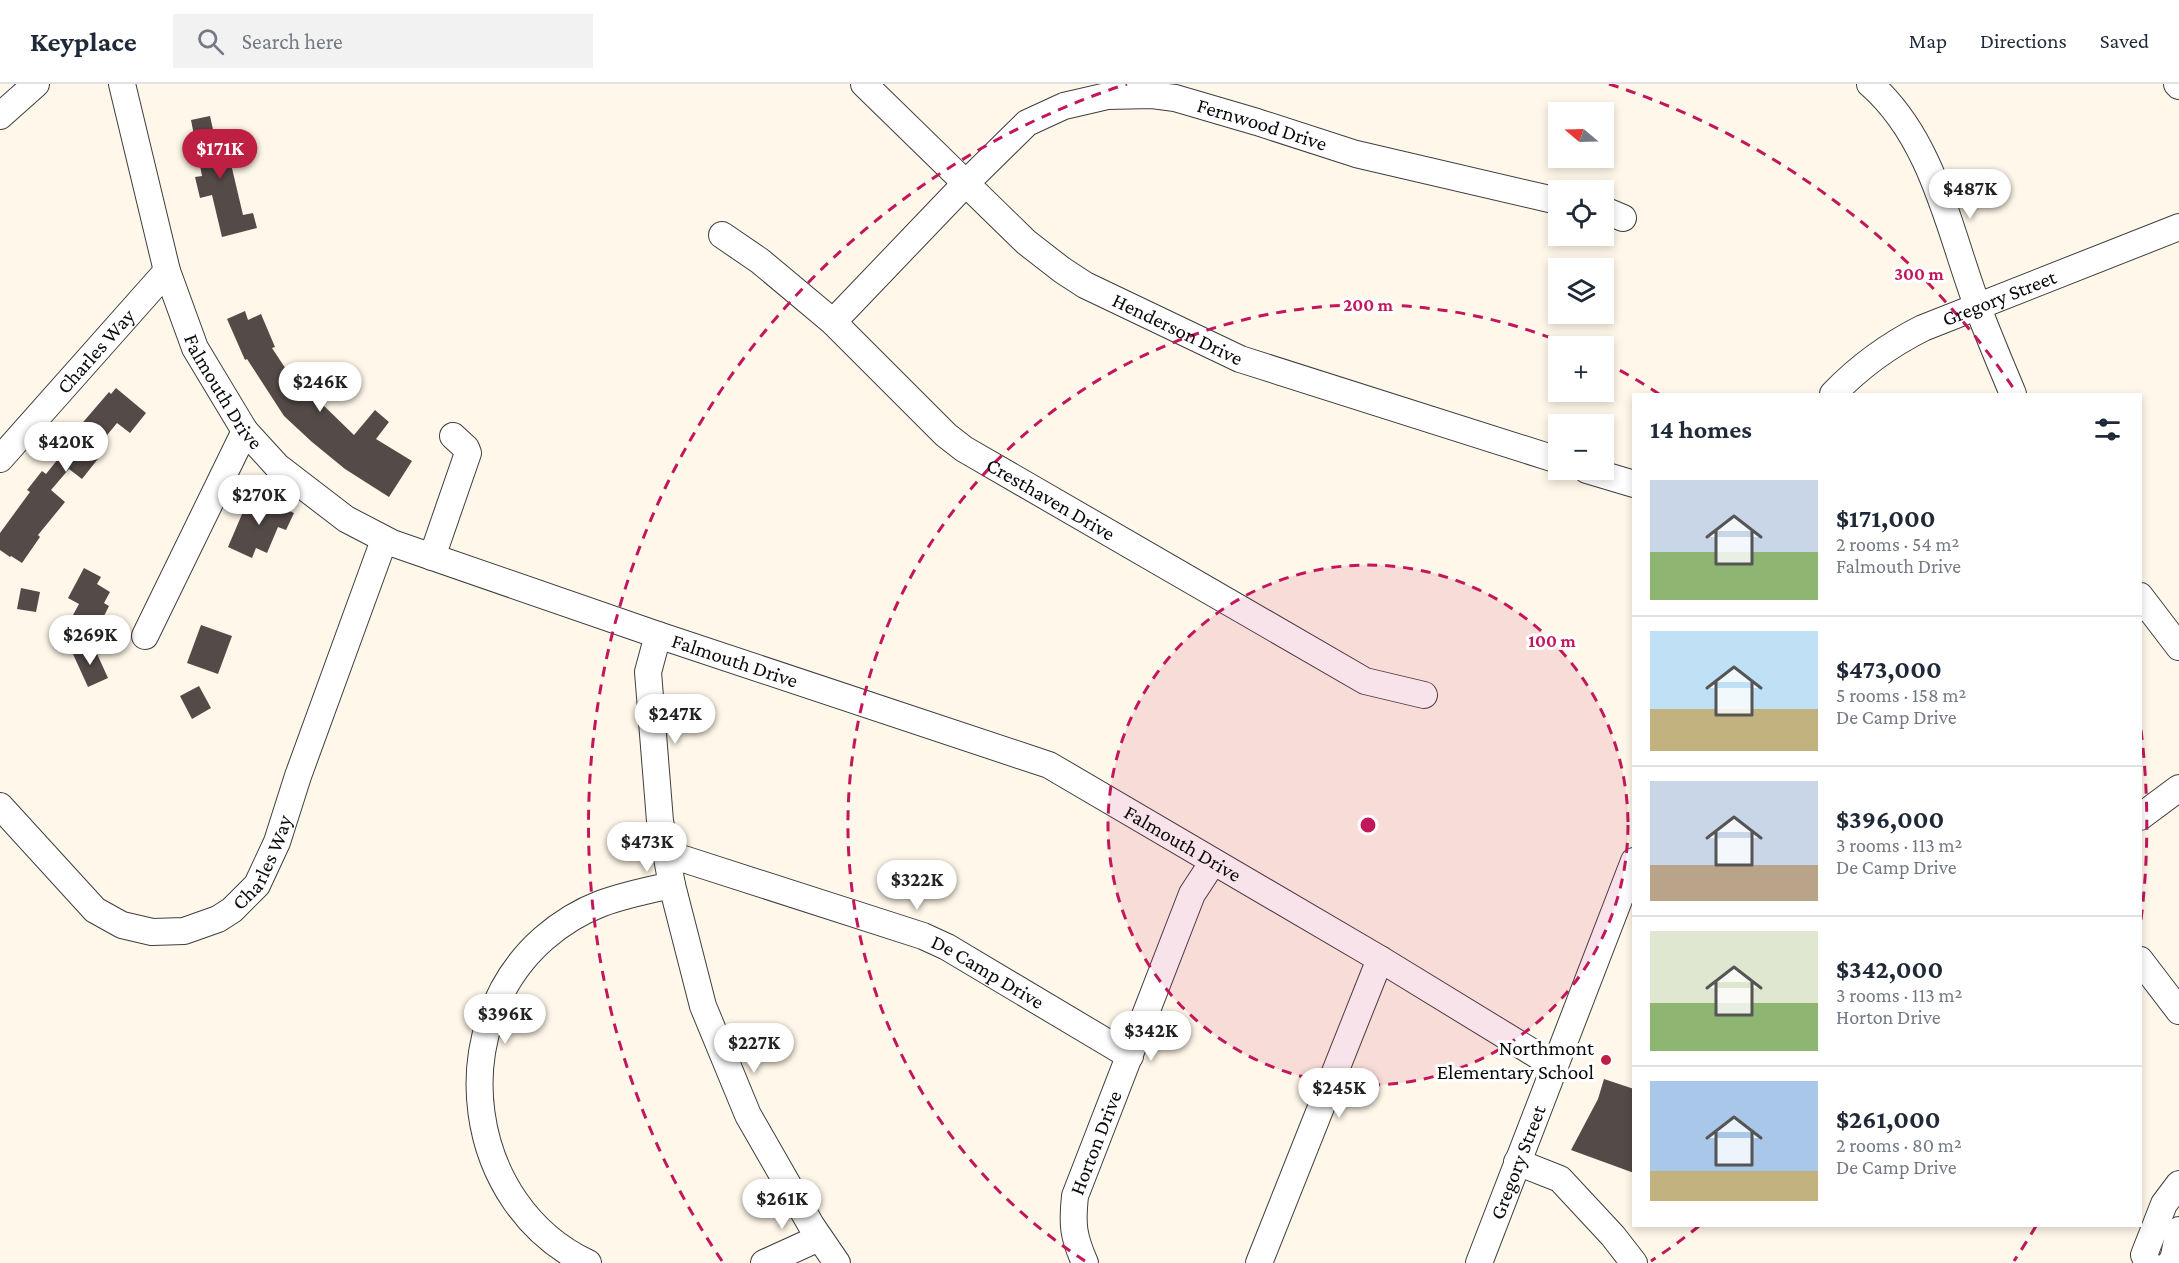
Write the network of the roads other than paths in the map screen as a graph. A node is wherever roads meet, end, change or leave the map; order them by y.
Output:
1 (36, 84) edge
2 (122, 84) edge
3 (864, 84) edge
4 (1870, 84) edge
5 (0, 116) edge
6 (967, 182) junction
7 (1548, 199) edge
8 (2179, 227) edge
9 (722, 235) dead end
10 (167, 271) junction
11 (1977, 307) junction
12 (833, 322) junction
13 (1834, 393) edge
14 (2013, 393) edge
15 (245, 431) junction
16 (453, 436) dead end
17 (1548, 457) edge
18 (0, 459) edge
19 (1614, 478) edge
20 (1632, 483) edge
21 (384, 540) junction
22 (432, 557) junction
23 (2142, 599) edge
24 (658, 635) junction
25 (145, 636) dead end
26 (2179, 647) edge
27 (1424, 695) dead end
28 (2179, 788) edge
29 (0, 806) edge
30 (2142, 816) edge
31 (665, 853) junction
32 (1213, 862) junction
33 (1632, 866) edge
34 (672, 885) junction
35 (1380, 959) junction
36 (2142, 963) edge
37 (2179, 1011) edge
38 (1130, 1056) junction
39 (1555, 1066) junction
40 (1517, 1162) junction
41 (2176, 1195) edge
42 (2179, 1230) edge
43 (819, 1238) junction
44 (588, 1263) edge
45 (764, 1263) edge
46 (837, 1263) edge
47 (1084, 1263) edge
48 (1259, 1263) edge
49 (1479, 1263) edge
50 (1634, 1263) edge
51 (2148, 1263) edge
52 (2170, 1263) edge

1 - 5 street
2 - 10 street, Falmouth Drive
3 - 6 street, Henderson Drive
4 - 11 street
6 - 7 street, Fernwood Drive
6 - 12 street, Fernwood Drive
6 - 17 street, Henderson Drive
8 - 11 street, Gregory Street
9 - 12 street, Cresthaven Drive
10 - 15 street, Falmouth Drive
10 - 18 street, Charles Way
11 - 13 street, Gregory Street
11 - 14 street
12 - 27 street, Cresthaven Drive
15 - 21 street, Falmouth Drive
15 - 25 street
16 - 22 street
19 - 20 street
21 - 22 street, Falmouth Drive
21 - 29 street, Charles Way
22 - 24 street, Falmouth Drive
23 - 26 street
24 - 31 street
24 - 32 street, Falmouth Drive
28 - 30 street
31 - 34 street
31 - 38 street, De Camp Drive
32 - 35 street, Falmouth Drive
32 - 38 street, Horton Drive
33 - 39 street, Gregory Street
34 - 43 street
34 - 44 street
35 - 39 street, Falmouth Drive
35 - 48 street
36 - 37 street
38 - 47 street, Horton Drive
39 - 40 street, Gregory Street
40 - 49 street, Gregory Street
40 - 50 street
41 - 51 street
42 - 52 street
43 - 45 street
43 - 46 street

